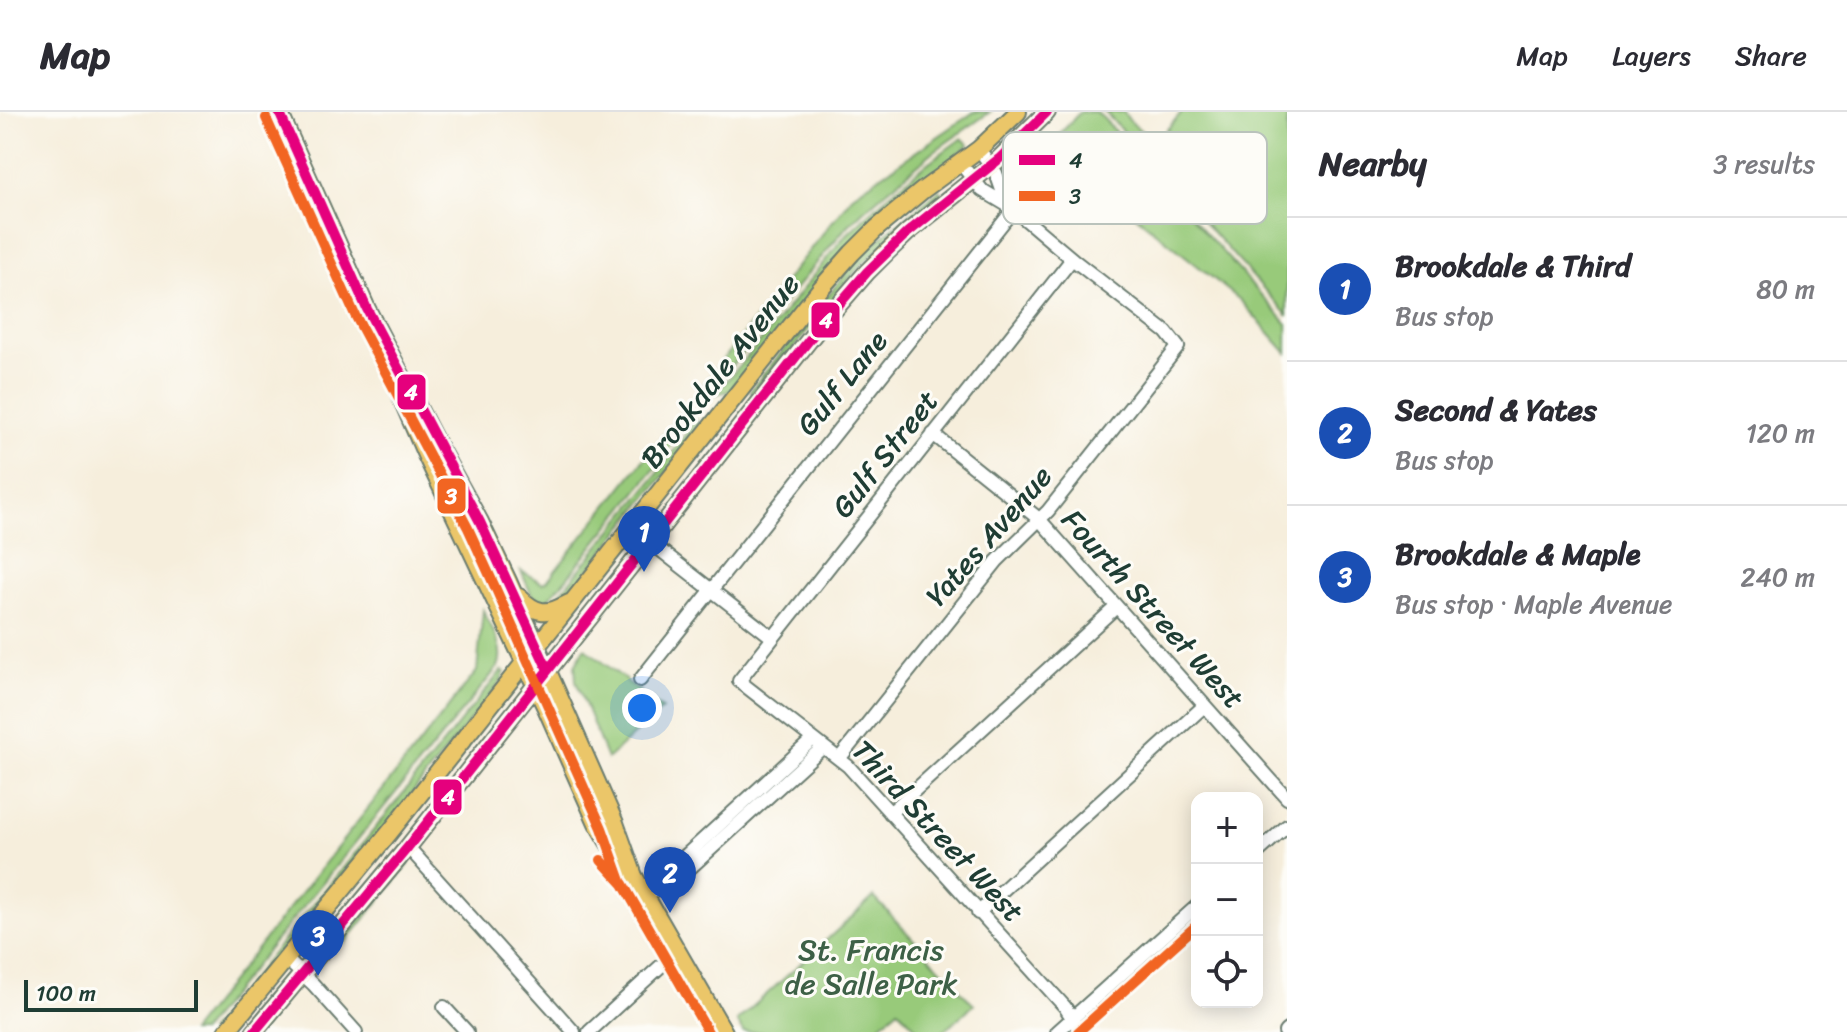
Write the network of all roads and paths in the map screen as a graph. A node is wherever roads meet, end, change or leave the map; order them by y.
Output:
1 (279, 112) edge
2 (1047, 112) edge
3 (1015, 115) edge
4 (1028, 132) edge
5 (979, 149) junction
6 (1003, 155) edge
7 (961, 164) junction
8 (991, 165) junction
9 (973, 180) junction
10 (1003, 194) edge
11 (1003, 203) edge
12 (1003, 220) edge
13 (1030, 224) edge
14 (1072, 259) junction
15 (367, 309) junction
16 (713, 425) junction
17 (736, 431) junction
18 (933, 434) junction
19 (1039, 519) junction
20 (650, 542) junction
21 (508, 581) junction
22 (711, 589) junction
23 (573, 600) junction
24 (1116, 607) junction
25 (773, 638) junction
26 (537, 645) junction
27 (524, 662) junction
28 (548, 670) junction
29 (640, 680) dead end
30 (739, 681) joint
31 (535, 685) junction
32 (1204, 706) junction
33 (818, 743) junction
34 (839, 759) junction
35 (1287, 798) edge
36 (890, 813) junction
37 (1287, 826) edge
38 (408, 847) junction
39 (1263, 848) edge
40 (634, 876) junction
41 (645, 897) junction
42 (1191, 911) edge
43 (978, 913) junction
44 (676, 952) junction
45 (286, 959) junction
46 (303, 974) junction
47 (444, 1007) dead end
48 (1072, 1018) junction
49 (226, 1032) edge
50 (254, 1032) edge
51 (356, 1032) edge
52 (467, 1032) edge
53 (574, 1032) edge
54 (589, 1032) edge
55 (724, 1032) edge
56 (1057, 1032) edge
57 (1081, 1032) edge

1 - 15 main road
2 - 4 main road, Brookdale Avenue
3 - 5 main road, Brookdale Avenue
5 - 7 main road, Brookdale Avenue
5 - 8 street
6 - 8 main road, Brookdale Avenue
7 - 9 street
7 - 16 main road, Brookdale Avenue
8 - 9 main road, Brookdale Avenue
8 - 10 street
9 - 11 street
9 - 17 main road, Brookdale Avenue
12 - 22 street, Gulf Lane
13 - 14 street
14 - 18 street, Gulf Street
14 - 19 street, Yates Avenue
15 - 21 main road
15 - 27 main road
16 - 17 main road
16 - 23 main road, Brookdale Avenue
17 - 20 main road, Brookdale Avenue
18 - 19 street, Fourth Street West
18 - 25 street, Gulf Street
19 - 24 street, Fourth Street West
19 - 34 street, Yates Avenue
20 - 22 street
20 - 28 main road, Brookdale Avenue
21 - 23 main road
21 - 26 main road
22 - 25 street
22 - 29 street, Gulf Lane
23 - 26 main road, Brookdale Avenue
24 - 32 street, Fourth Street West
24 - 36 street
25 - 30 street, Gulf Street
26 - 27 main road, Brookdale Avenue
26 - 28 main road
27 - 31 main road
27 - 45 main road, Brookdale Avenue
28 - 31 main road, Brookdale Avenue
28 - 40 main road
30 - 33 street, Third Street West
31 - 38 main road, Brookdale Avenue
31 - 40 main road
32 - 35 street, Fourth Street West
32 - 43 street
33 - 34 street, Third Street West
33 - 41 street
34 - 36 street, Third Street West
36 - 43 street, Third Street West
37 - 39 street
38 - 46 main road, Brookdale Avenue
38 - 53 street
40 - 41 main road
41 - 44 main road
42 - 48 street
43 - 48 street, Third Street West
44 - 54 street
44 - 55 main road
45 - 46 street
45 - 49 main road, Brookdale Avenue
46 - 50 main road, Brookdale Avenue
46 - 51 street
47 - 52 street
48 - 56 street
48 - 57 street, Third Street West

